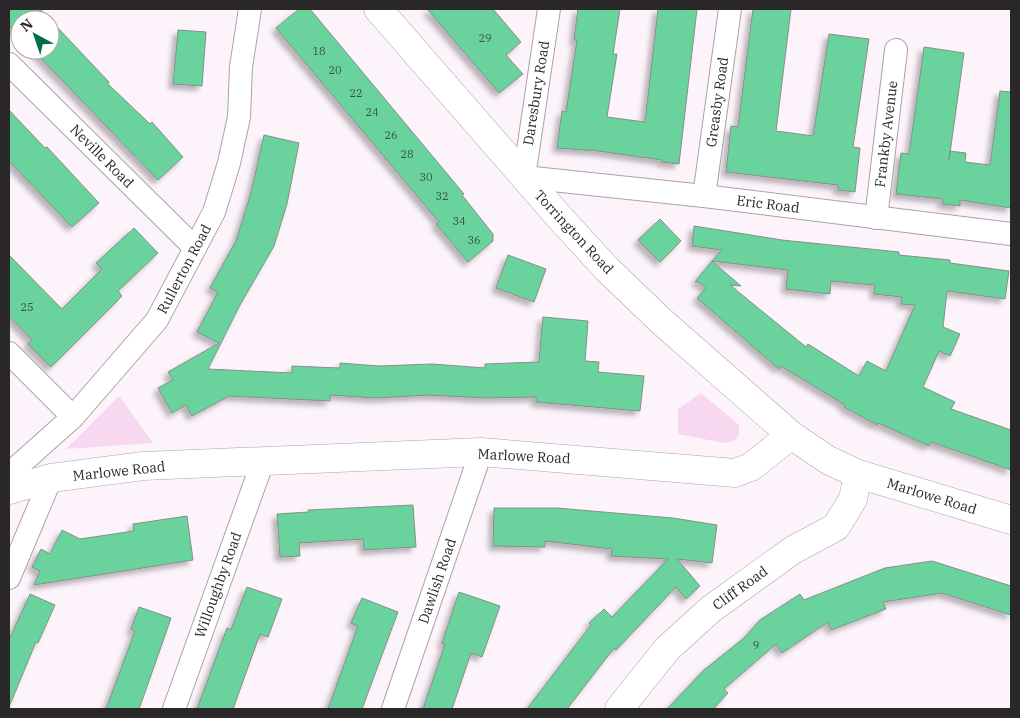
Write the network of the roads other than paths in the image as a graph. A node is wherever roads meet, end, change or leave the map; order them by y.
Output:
1 (250, 9) edge
2 (378, 9) edge
3 (549, 9) edge
4 (730, 9) edge
5 (896, 50) dead end
6 (9, 64) edge
7 (524, 177) junction
8 (704, 196) junction
9 (876, 218) junction
10 (1011, 234) edge
11 (195, 248) junction
12 (9, 353) edge
13 (73, 417) junction
14 (791, 435) junction
15 (481, 452) junction
16 (263, 461) junction
17 (9, 474) edge
18 (858, 474) junction
19 (51, 478) junction
20 (9, 490) edge
21 (1011, 520) edge
22 (9, 578) edge
23 (174, 709) edge
24 (393, 709) edge
25 (619, 709) edge

1 - 11 street, Rullerton Road
2 - 7 street, Torrington Road
3 - 7 street, Daresbury Road
4 - 8 street, Greasby Road
5 - 9 street, Frankby Avenue
6 - 11 street, Neville Road
7 - 8 street, Eric Road
7 - 14 street, Torrington Road
8 - 9 street, Eric Road
9 - 10 street, Eric Road
11 - 13 street, Rullerton Road
12 - 13 street
13 - 17 street, Rullerton Road
14 - 15 street, Marlowe Road
14 - 18 street, Marlowe Road
15 - 16 street, Marlowe Road
15 - 24 street, Dawlish Road
16 - 19 street, Marlowe Road
16 - 23 street, Willoughby Road
18 - 21 street, Marlowe Road
18 - 25 street, Cliff Road
19 - 20 street, Marlowe Road
19 - 22 street

